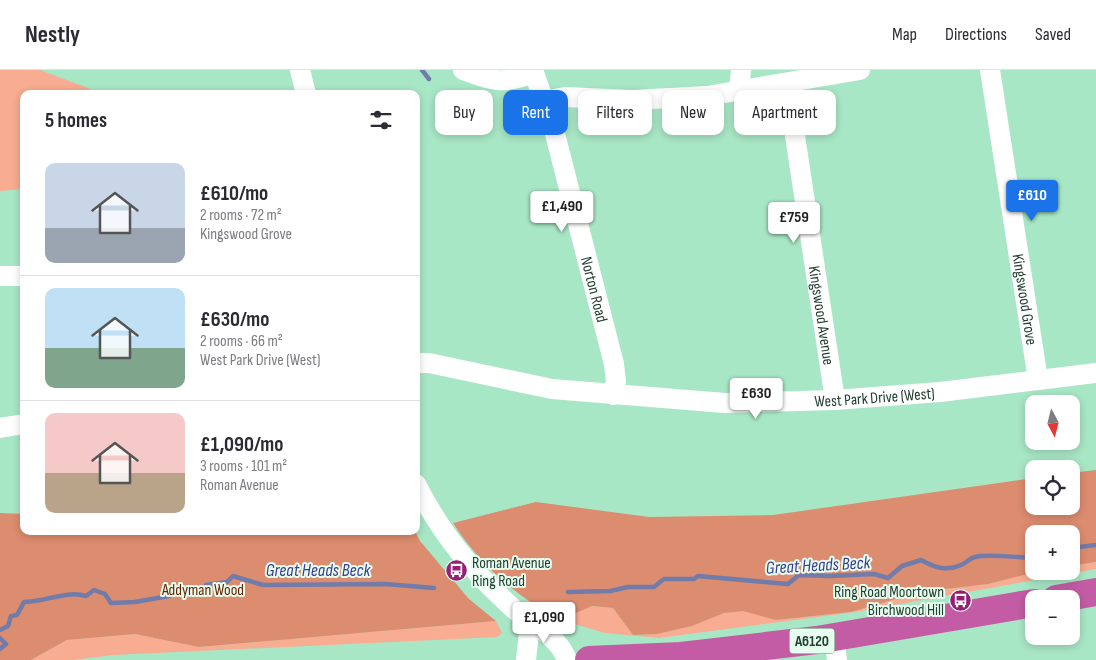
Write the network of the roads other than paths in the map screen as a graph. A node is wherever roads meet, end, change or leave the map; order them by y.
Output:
1 (300, 70) edge
2 (463, 70) edge
3 (740, 70) edge
4 (860, 70) edge
5 (990, 70) edge
6 (533, 71) edge
7 (787, 83) junction
8 (305, 90) edge
9 (540, 90) edge
10 (739, 90) edge
11 (745, 90) edge
12 (734, 92) edge
13 (568, 97) edge
14 (553, 135) edge
15 (0, 276) edge
16 (20, 276) edge
17 (420, 363) edge
18 (1096, 373) edge
19 (1038, 380) junction
20 (613, 394) junction
21 (835, 400) junction
22 (20, 425) edge
23 (0, 428) edge
24 (420, 492) edge
25 (1096, 592) edge
26 (1080, 595) edge
27 (1025, 605) edge
28 (530, 622) junction
29 (836, 649) edge
30 (800, 651) edge
31 (526, 660) edge
32 (567, 660) edge
33 (589, 660) edge

1 - 8 street
2 - 6 street
3 - 10 street
4 - 7 street
5 - 19 street, Kingswood Grove
6 - 9 street, Norton Road
7 - 11 street
7 - 21 street, Kingswood Avenue
12 - 13 street
14 - 20 street, Norton Road
15 - 16 street
17 - 20 street, West Park Drive (West)
18 - 19 street, West Park Drive (West)
19 - 21 street, West Park Drive (West)
20 - 21 street, West Park Drive (West)
22 - 23 street
24 - 28 street
25 - 26 highway
27 - 29 highway, A6120
28 - 31 street
28 - 32 street
29 - 30 highway, A6120
30 - 33 highway, A6120

